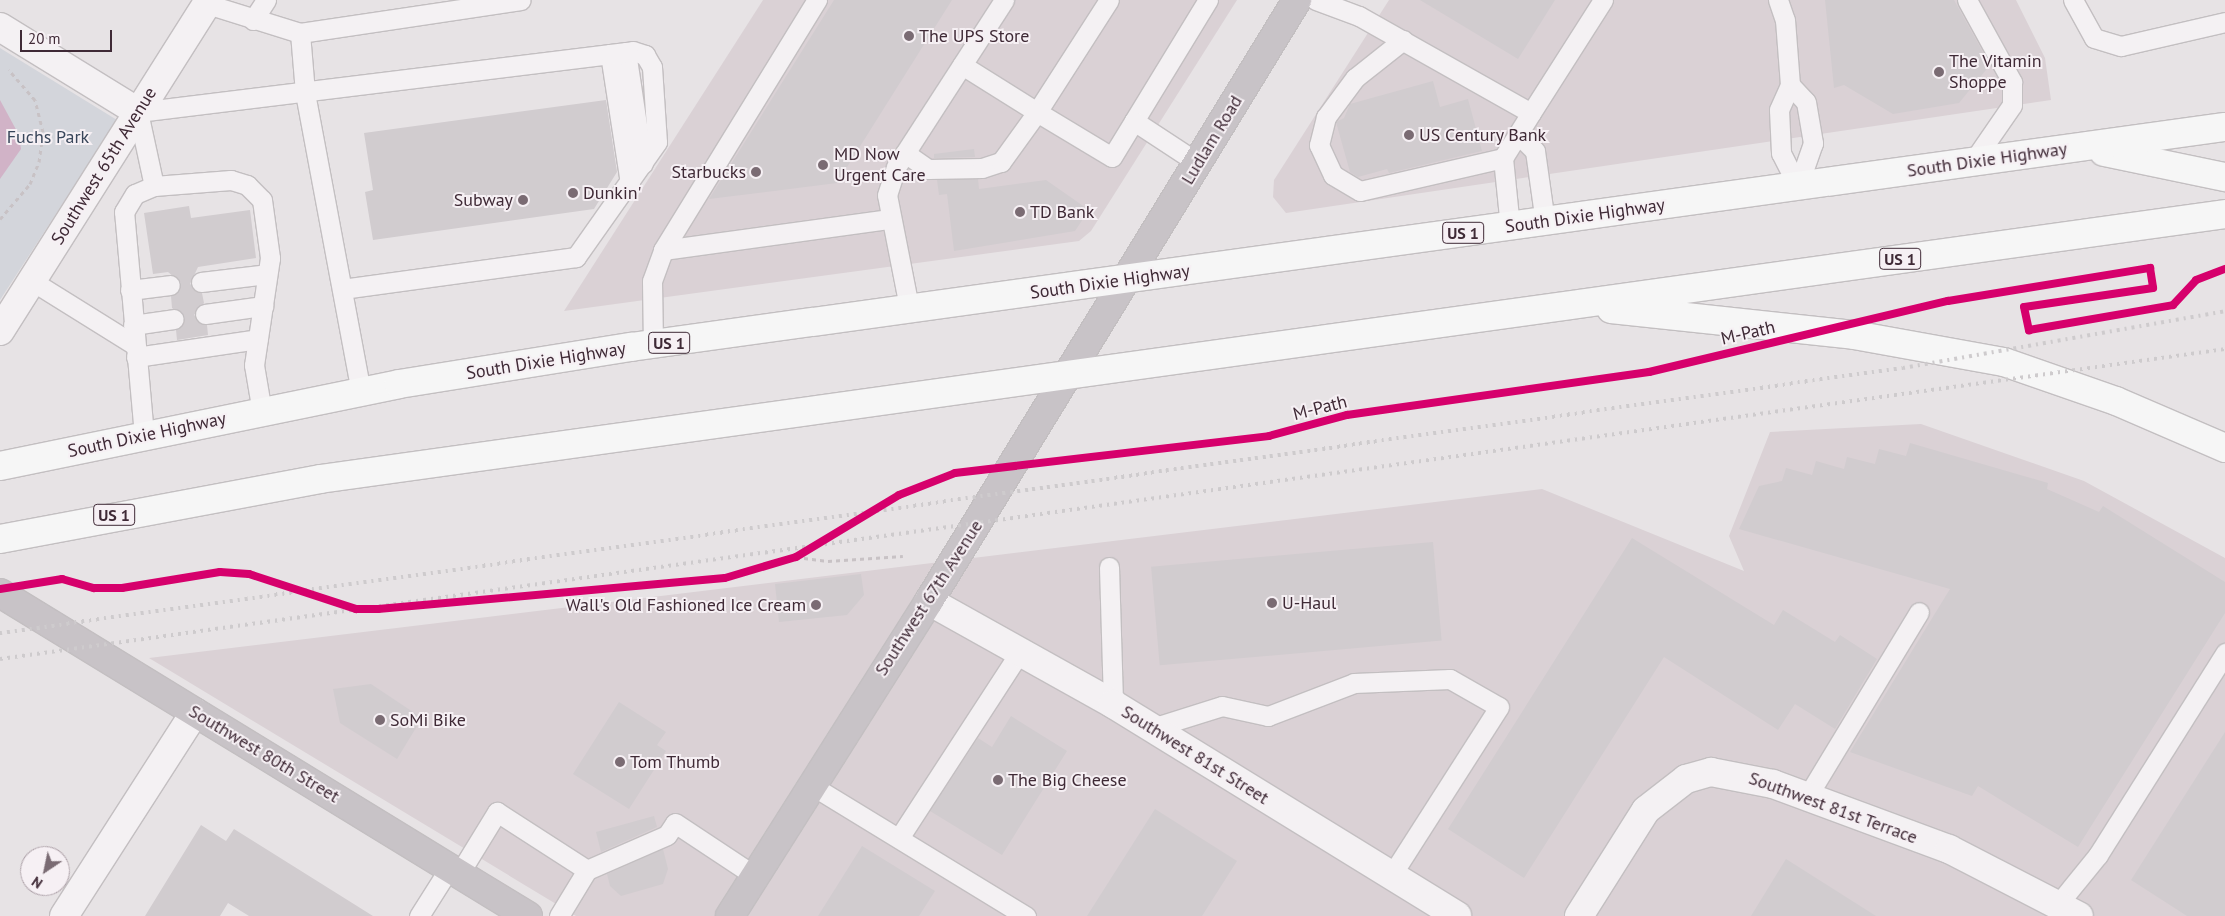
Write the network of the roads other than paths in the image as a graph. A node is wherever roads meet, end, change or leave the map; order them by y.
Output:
1 (266, 0) edge
2 (521, 0) edge
3 (817, 0) edge
4 (1004, 0) edge
5 (1109, 0) edge
6 (1208, 0) edge
7 (1297, 0) edge
8 (1316, 0) edge
9 (1603, 0) edge
10 (1778, 0) edge
11 (1967, 0) edge
12 (2073, 0) edge
13 (208, 2) edge
14 (253, 20) junction
15 (2225, 22) edge
16 (0, 27) edge
17 (300, 33) junction
18 (1403, 40) junction
19 (618, 53) junction
20 (962, 65) junction
21 (1790, 85) junction
22 (305, 93) junction
23 (138, 112) junction
24 (1037, 112) junction
25 (1531, 112) junction
26 (1134, 121) junction
27 (2225, 127) edge
28 (1518, 134) junction
29 (2075, 147) junction
30 (905, 154) junction
31 (1503, 158) junction
32 (1198, 163) junction
33 (1972, 163) junction
34 (643, 164) junction
35 (2225, 177) edge
36 (630, 183) junction
37 (154, 186) junction
38 (1798, 186) junction
39 (2225, 214) edge
40 (890, 219) junction
41 (1545, 222) junction
42 (1510, 227) junction
43 (663, 250) junction
44 (267, 274) junction
45 (1127, 280) junction
46 (32, 281) junction
47 (201, 282) dead end
48 (170, 286) dead end
49 (342, 289) junction
50 (130, 290) junction
51 (1574, 305) junction
52 (263, 306) junction
53 (910, 312) junction
54 (205, 314) dead end
55 (174, 319) dead end
56 (133, 325) junction
57 (0, 331) edge
58 (258, 339) junction
59 (653, 345) junction
60 (135, 351) junction
61 (1070, 373) junction
62 (361, 392) junction
63 (262, 412) junction
64 (144, 435) junction
65 (2225, 448) edge
66 (0, 466) edge
67 (0, 539) edge
68 (1108, 567) dead end
69 (0, 592) edge
70 (929, 601) junction
71 (1919, 612) dead end
72 (1020, 652) junction
73 (2225, 653) edge
74 (1113, 704) junction
75 (195, 712) junction
76 (1152, 728) junction
77 (811, 785) junction
78 (1807, 797) junction
79 (899, 838) junction
80 (454, 870) junction
81 (587, 870) junction
82 (755, 876) junction
83 (1391, 876) junction
84 (2069, 909) edge
85 (526, 915) edge
86 (64, 916) edge
87 (419, 916) edge
88 (559, 916) edge
89 (730, 916) edge
90 (1026, 916) edge
91 (1457, 916) edge
92 (1579, 916) edge

1 - 14 lane
2 - 17 lane
3 - 43 lane
4 - 20 lane
5 - 24 lane
6 - 26 lane
7 - 32 main road, Ludlam Road
8 - 18 lane
9 - 25 lane
10 - 21 lane
11 - 33 lane
12 - 15 lane
13 - 14 lane
13 - 23 street, Southwest 65th Avenue
14 - 17 lane
16 - 23 street
17 - 22 lane
18 - 25 lane
18 - 31 lane
19 - 22 lane
19 - 34 lane
19 - 34 lane
19 - 36 lane
20 - 24 lane
20 - 30 lane
21 - 38 lane
21 - 38 lane
22 - 23 lane
22 - 49 lane
23 - 37 lane
23 - 46 street, Southwest 65th Avenue
24 - 26 lane
24 - 30 lane
25 - 28 lane
26 - 32 lane
27 - 29 highway, South Dixie Highway / US 1
28 - 31 lane
28 - 41 lane
29 - 33 highway, South Dixie Highway / US 1
29 - 35 highway
30 - 40 lane
31 - 42 lane
32 - 45 main road, Ludlam Road
33 - 38 highway, South Dixie Highway / US 1
34 - 36 lane
36 - 49 lane
37 - 44 lane
37 - 50 lane
38 - 41 highway, South Dixie Highway / US 1
39 - 51 highway, US 1
40 - 43 lane
40 - 53 lane
41 - 42 highway, South Dixie Highway / US 1
42 - 45 highway, South Dixie Highway / US 1
43 - 59 lane
44 - 47 lane
44 - 52 lane
45 - 53 highway, South Dixie Highway / US 1
45 - 61 main road, Southwest 67th Avenue
46 - 57 street, Southwest 65th Avenue
46 - 60 lane
48 - 50 lane
49 - 62 lane
50 - 56 lane
51 - 61 highway, US 1
51 - 65 highway
52 - 54 lane
52 - 58 lane
53 - 59 highway, South Dixie Highway / US 1
55 - 56 lane
56 - 60 lane
58 - 60 lane
58 - 63 lane
59 - 62 highway, South Dixie Highway / US 1
60 - 64 lane
61 - 67 highway, US 1
61 - 70 main road, Southwest 67th Avenue
62 - 63 highway, South Dixie Highway / US 1
63 - 64 highway, South Dixie Highway / US 1
64 - 66 highway, South Dixie Highway / US 1
68 - 74 lane
69 - 75 main road, Southwest 80th Street
70 - 72 street, Southwest 81st Street
70 - 77 main road, Southwest 67th Avenue
71 - 78 lane
72 - 74 street, Southwest 81st Street
72 - 79 lane
73 - 84 lane
74 - 76 street, Southwest 81st Street
75 - 80 main road, Southwest 80th Street
75 - 86 street
76 - 83 street, Southwest 81st Street
76 - 83 lane
77 - 79 lane
77 - 82 main road, Southwest 67th Avenue
78 - 84 street, Southwest 81st Terrace
78 - 92 street, Southwest 81st Terrace
79 - 90 lane
80 - 81 lane
80 - 85 main road, Southwest 80th Street
80 - 87 lane
81 - 82 lane
81 - 88 lane
82 - 89 main road, Southwest 67th Avenue
83 - 91 street, Southwest 81st Street

